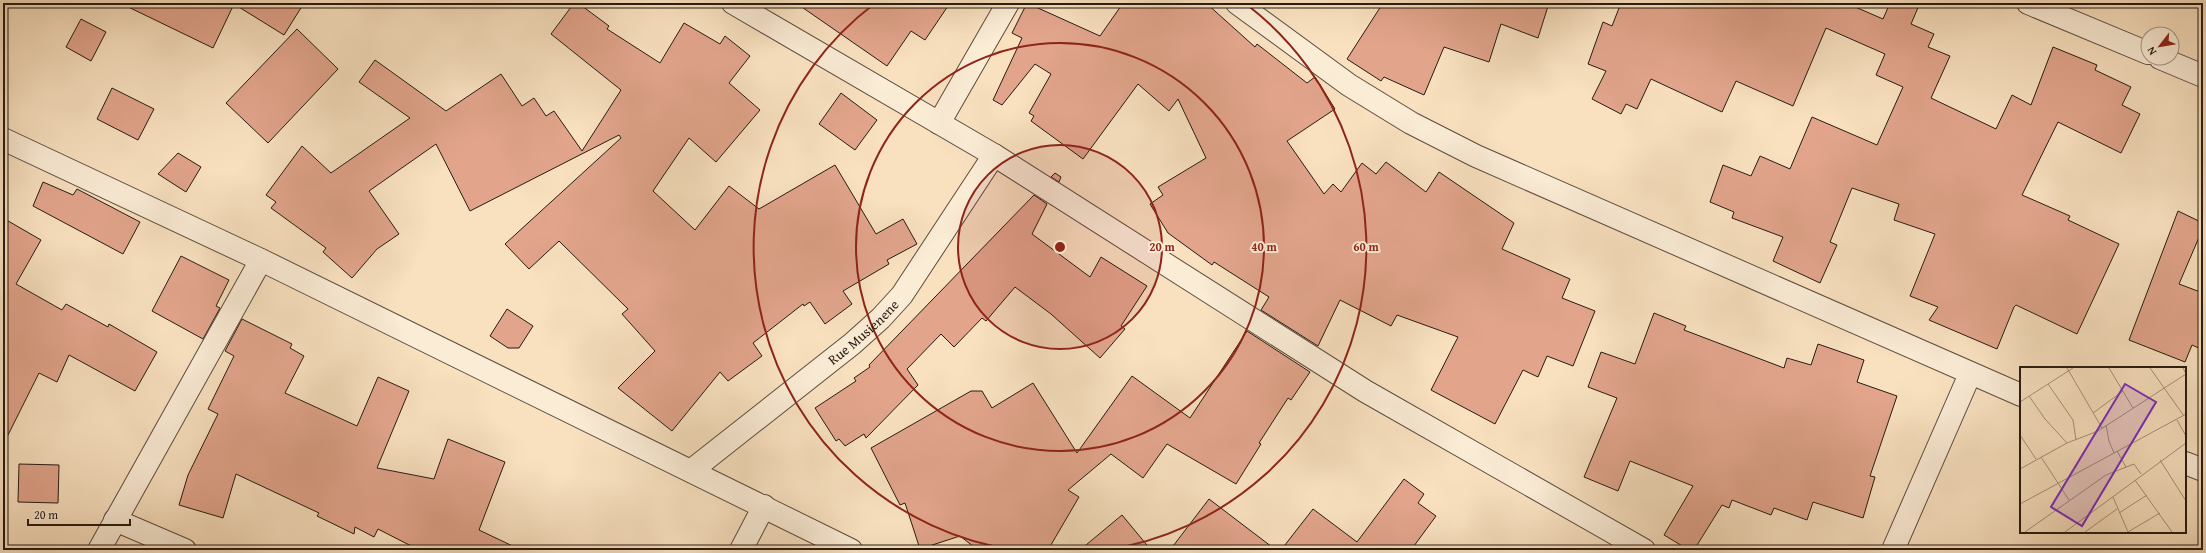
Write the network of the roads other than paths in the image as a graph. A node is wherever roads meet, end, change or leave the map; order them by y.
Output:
1 (733, 3) edge
2 (1008, 3) edge
3 (1237, 3) edge
4 (2028, 3) edge
5 (2140, 50) edge
6 (2179, 66) edge
7 (2203, 76) edge
8 (939, 123) junction
9 (3, 139) edge
10 (994, 155) junction
11 (261, 260) junction
12 (1970, 374) junction
13 (2020, 395) edge
14 (2186, 462) edge
15 (692, 470) junction
16 (2203, 470) edge
17 (764, 506) junction
18 (115, 520) junction
19 (99, 550) edge
20 (184, 550) edge
21 (741, 550) edge
22 (851, 550) edge
23 (1644, 550) edge
24 (1893, 550) edge

1 - 8 street
2 - 8 street
3 - 12 street
4 - 5 street
6 - 7 street
8 - 10 street
9 - 11 street
10 - 15 street, Rue Musienene
10 - 23 street
11 - 15 street
11 - 18 street
12 - 13 street
12 - 24 street
14 - 16 street
15 - 17 street
17 - 21 street
17 - 22 street
18 - 19 street
18 - 20 street

